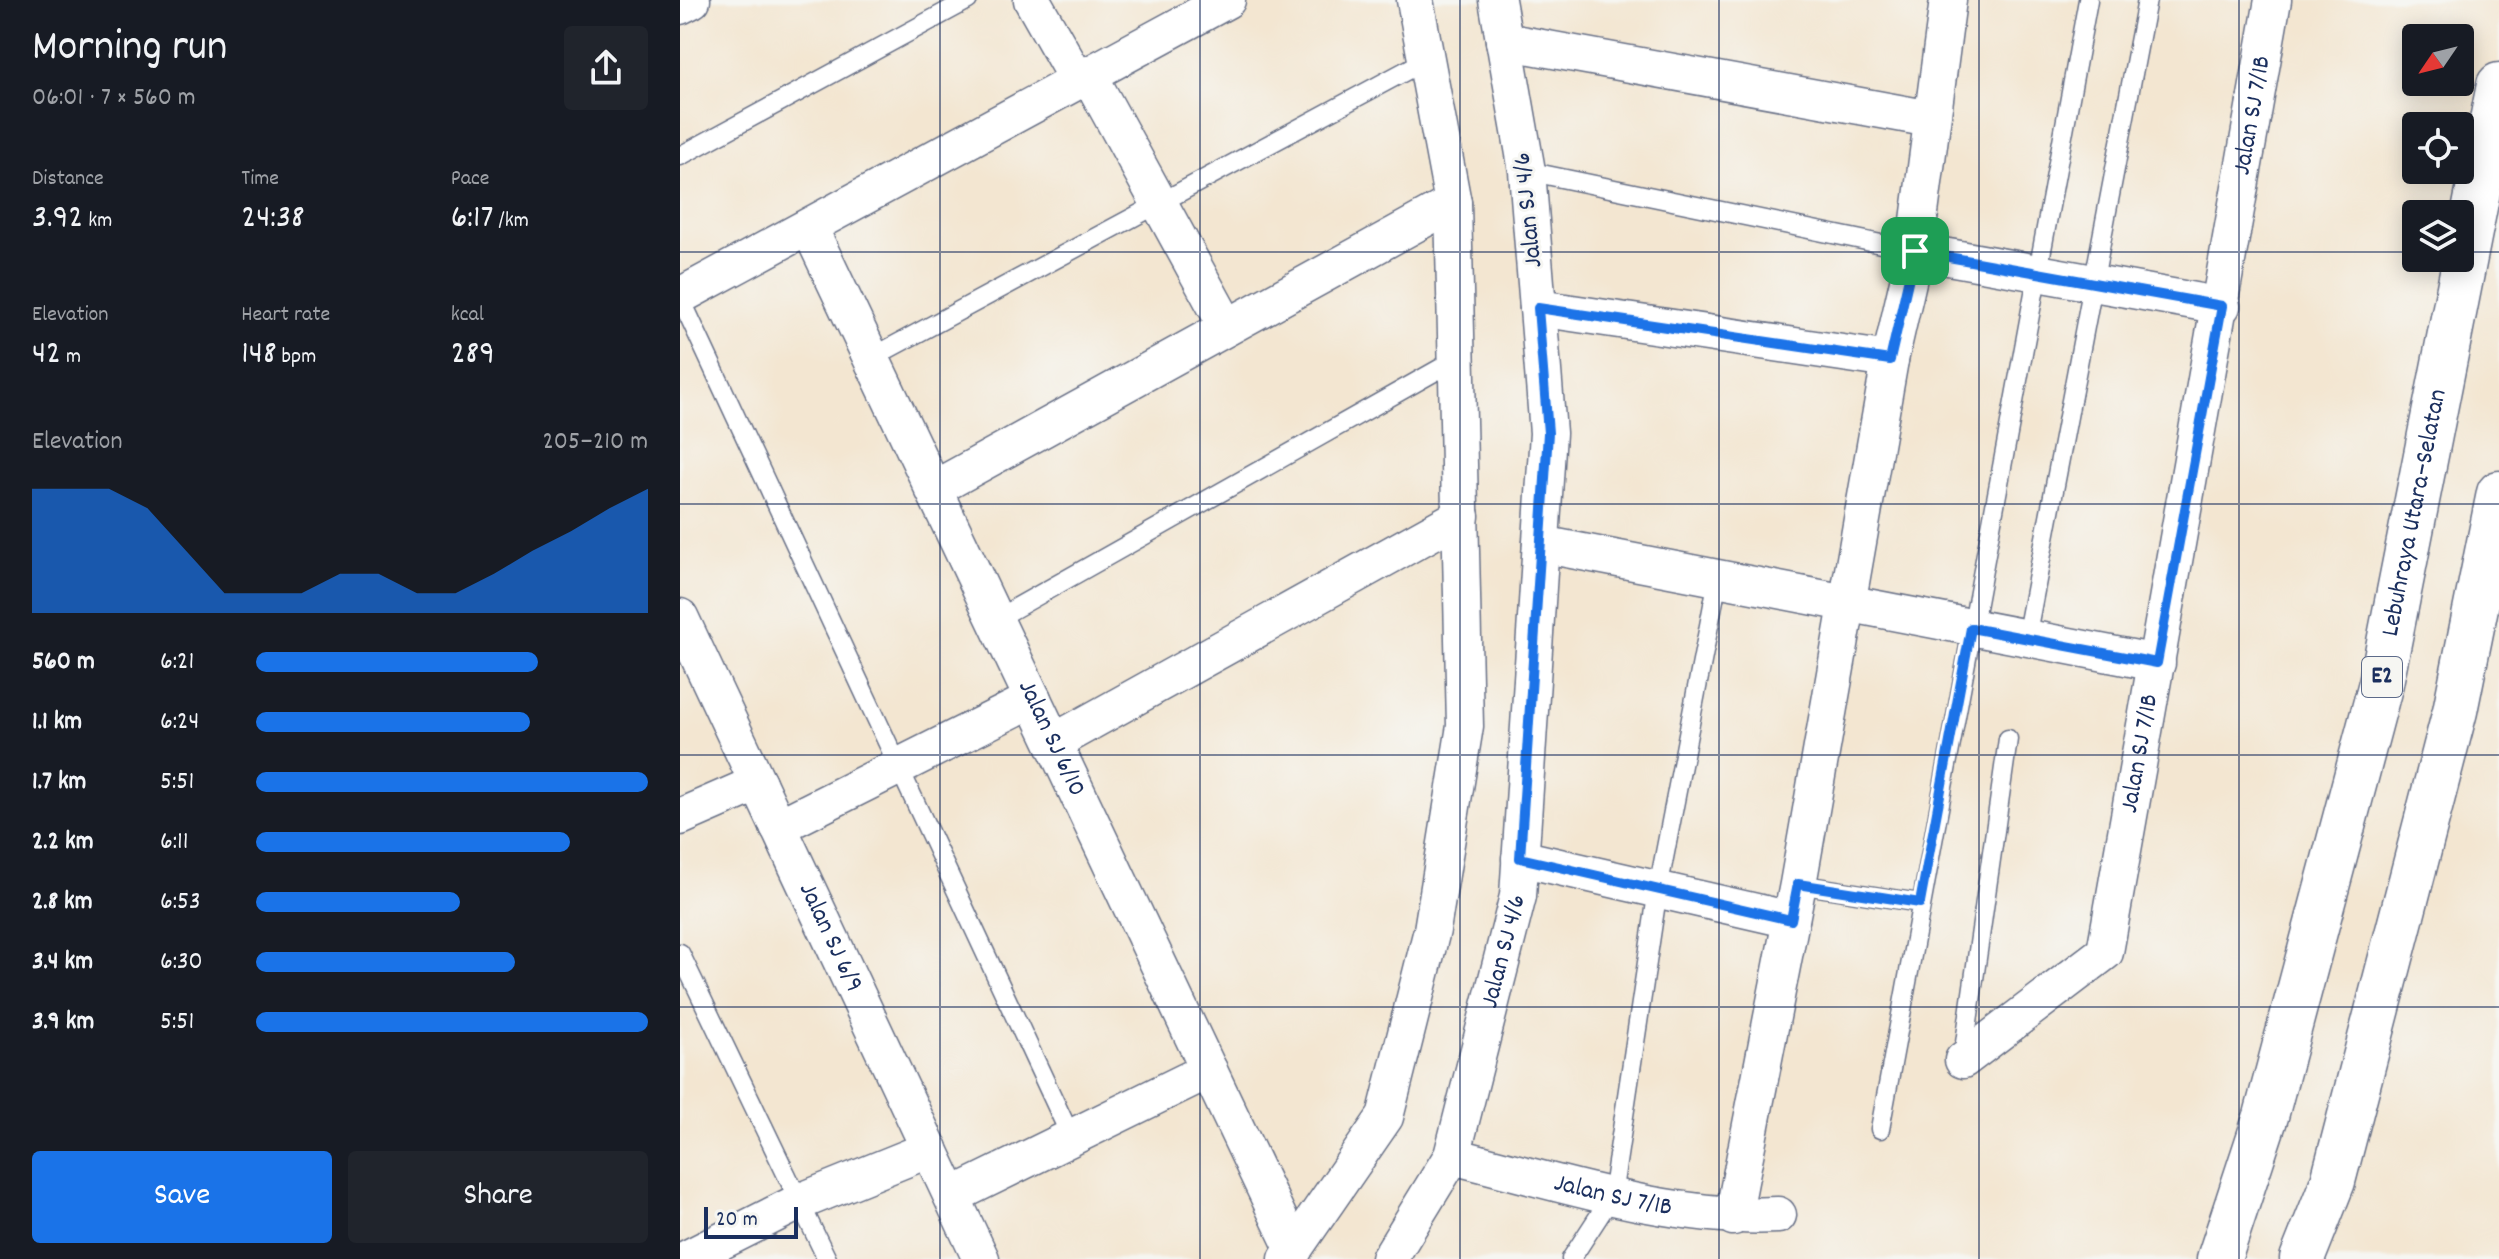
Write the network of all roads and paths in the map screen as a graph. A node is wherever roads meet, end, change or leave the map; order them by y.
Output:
1 (968, 0) edge
2 (1032, 0) edge
3 (1227, 0) edge
4 (1415, 0) edge
5 (1497, 0) edge
6 (1948, 0) edge
7 (2088, 0) edge
8 (2147, 0) edge
9 (2273, 0) edge
10 (1504, 41) junction
11 (1426, 60) junction
12 (1084, 78) junction
13 (2499, 85) edge
14 (1931, 119) junction
15 (680, 156) edge
16 (1527, 171) junction
17 (1159, 203) junction
18 (1453, 203) junction
19 (809, 227) junction
20 (1915, 251) junction
21 (2035, 272) junction
22 (2094, 283) junction
23 (684, 286) edge
24 (2222, 306) junction
25 (1538, 308) junction
26 (1227, 327) junction
27 (873, 357) junction
28 (1457, 359) junction
29 (1890, 360) junction
30 (934, 489) junction
31 (2499, 493) edge
32 (1461, 516) junction
33 (1541, 544) junction
34 (1718, 579) junction
35 (1849, 605) junction
36 (680, 617) edge
37 (996, 619) junction
38 (1971, 628) junction
39 (2026, 638) junction
40 (2157, 663) junction
41 (1033, 699) junction
42 (2008, 739) dead end
43 (1054, 742) junction
44 (899, 765) junction
45 (758, 783) junction
46 (680, 817) edge
47 (778, 827) junction
48 (1520, 858) junction
49 (1798, 884) junction
50 (1658, 889) junction
51 (1920, 903) junction
52 (1791, 920) junction
53 (680, 953) edge
54 (1963, 1060) joint
55 (1209, 1070) junction
56 (1880, 1129) dead end
57 (1071, 1137) junction
58 (930, 1149) junction
59 (1452, 1156) junction
60 (952, 1196) junction
61 (1612, 1196) junction
62 (799, 1202) junction
63 (1778, 1215) dead end
64 (1733, 1217) junction
65 (1291, 1254) edge
66 (686, 1259) edge
67 (827, 1259) edge
68 (981, 1259) edge
69 (1389, 1259) edge
70 (1571, 1259) edge
71 (2219, 1259) edge
72 (2302, 1259) edge

1 - 15 lane
2 - 12 street
3 - 12 street
4 - 11 street
5 - 10 street, Jalan SJ 4/6
6 - 14 street
7 - 21 lane
8 - 22 lane
9 - 24 street, Jalan SJ 7/1B
10 - 14 street
10 - 16 street, Jalan SJ 4/6
11 - 17 lane
11 - 18 street
12 - 17 street
12 - 19 street
13 - 71 highway, Lebuhraya Utara–Selatan / E2
14 - 20 street
16 - 20 lane
16 - 25 street, Jalan SJ 4/6
17 - 26 street
17 - 27 lane
18 - 26 street
18 - 28 street
19 - 23 street
19 - 27 street, Jalan SJ 6/10
20 - 21 street
20 - 29 street
21 - 22 street
21 - 38 lane
22 - 24 street
22 - 39 lane
23 - 44 lane
24 - 40 street, Jalan SJ 7/1B
25 - 29 street
25 - 33 street, Jalan SJ 4/6
26 - 30 street
27 - 30 street, Jalan SJ 6/10
28 - 32 street
28 - 37 lane
29 - 35 street
30 - 37 street, Jalan SJ 6/10
31 - 72 highway
32 - 43 street
32 - 65 street
33 - 34 street
33 - 48 street, Jalan SJ 4/6
34 - 35 street
34 - 50 lane
35 - 38 street
35 - 49 street
36 - 45 street, Jalan SJ 6/9
37 - 41 street, Jalan SJ 6/10
38 - 39 street
38 - 51 lane
39 - 40 street
40 - 54 street, Jalan SJ 7/1B
41 - 43 street, Jalan SJ 6/10
41 - 44 street
42 - 54 lane
43 - 55 street, Jalan SJ 6/10
44 - 47 street
44 - 57 lane
45 - 46 street
45 - 47 street, Jalan SJ 6/9
47 - 58 street, Jalan SJ 6/9
48 - 50 street
48 - 59 street, Jalan SJ 4/6
49 - 51 lane
49 - 52 street
50 - 52 street
50 - 61 lane
51 - 56 lane
52 - 64 street
53 - 62 lane
55 - 57 street
55 - 65 street, Jalan SJ 6/10
57 - 60 street
58 - 60 street, Jalan SJ 6/9
58 - 62 street
59 - 61 street, Jalan SJ 7/1B
59 - 69 street, Jalan SJ 4/6
60 - 68 street, Jalan SJ 6/9
61 - 64 street, Jalan SJ 7/1B
61 - 70 lane
62 - 66 street
62 - 67 lane
63 - 64 street, Jalan SJ 7/1B

